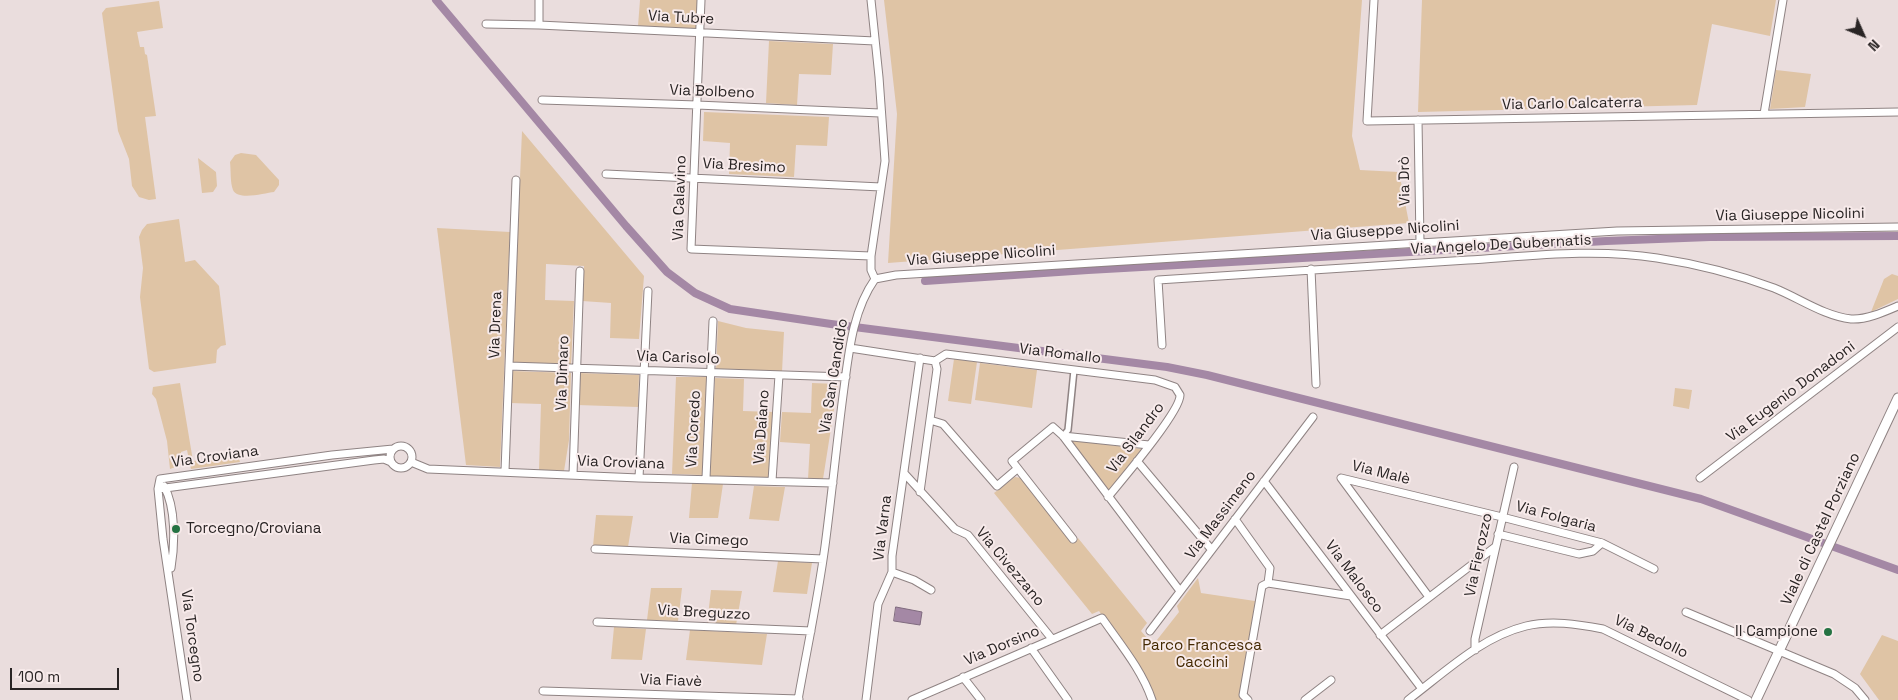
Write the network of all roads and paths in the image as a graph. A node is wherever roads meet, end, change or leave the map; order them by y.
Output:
1 (539, 0) edge
2 (702, 0) edge
3 (871, 0) edge
4 (1374, 0) edge
5 (1783, 0) edge
6 (486, 24) dead end
7 (539, 25) junction
8 (700, 33) junction
9 (875, 41) junction
10 (542, 100) dead end
11 (697, 104) junction
12 (1898, 112) edge
13 (880, 113) junction
14 (1764, 114) junction
15 (1418, 120) junction
16 (606, 174) dead end
17 (694, 177) junction
18 (516, 180) dead end
19 (881, 187) junction
20 (1898, 227) edge
21 (1420, 242) junction
22 (872, 256) junction
23 (1311, 269) junction
24 (580, 271) dead end
25 (875, 279) junction
26 (648, 290) dead end
27 (1898, 306) edge
28 (713, 321) dead end
29 (1898, 327) edge
30 (1162, 345) dead end
31 (850, 348) junction
32 (920, 358) junction
33 (935, 361) junction
34 (509, 366) junction
35 (576, 368) junction
36 (1074, 370) junction
37 (644, 371) junction
38 (711, 373) junction
39 (779, 375) junction
40 (846, 377) junction
41 (1316, 384) dead end
42 (1180, 392) joint
43 (1898, 398) edge
44 (1313, 416) dead end
45 (930, 420) junction
46 (1063, 436) junction
47 (1149, 445) junction
48 (393, 449) junction
49 (332, 455) junction
50 (1137, 461) junction
51 (391, 462) junction
52 (411, 462) junction
53 (276, 463) junction
54 (332, 466) junction
55 (1514, 466) dead end
56 (1017, 469) junction
57 (219, 470) junction
58 (505, 471) junction
59 (904, 472) junction
60 (278, 473) junction
61 (573, 475) junction
62 (639, 478) junction
63 (706, 478) junction
64 (1700, 478) dead end
65 (160, 479) junction
66 (221, 480) junction
67 (772, 480) junction
68 (1264, 481) junction
69 (833, 483) junction
70 (166, 488) junction
71 (158, 490) junction
72 (920, 492) junction
73 (1108, 497) junction
74 (1502, 517) junction
75 (1236, 519) junction
76 (1498, 534) junction
77 (174, 537) junction
78 (163, 539) junction
79 (1073, 539) dead end
80 (1602, 543) junction
81 (1495, 547) junction
82 (595, 549) dead end
83 (1211, 549) junction
84 (823, 559) junction
85 (1654, 569) dead end
86 (892, 572) junction
87 (170, 576) junction
88 (1268, 583) junction
89 (931, 590) dead end
90 (1180, 591) junction
91 (1351, 596) junction
92 (1429, 597) junction
93 (1686, 612) dead end
94 (596, 622) dead end
95 (1150, 631) dead end
96 (811, 632) junction
97 (1380, 635) junction
98 (1052, 639) junction
99 (1032, 648) junction
100 (1475, 650) junction
101 (1779, 652) junction
102 (963, 677) junction
103 (1331, 680) dead end
104 (1422, 689) junction
105 (543, 690) dead end
106 (1246, 697) edge
107 (187, 700) edge
108 (798, 700) edge
109 (866, 700) edge
110 (912, 700) edge
111 (981, 700) edge
112 (1068, 700) edge
113 (1152, 700) edge
114 (1305, 700) edge
115 (1408, 700) edge
116 (1748, 700) edge
117 (1756, 700) edge
118 (1864, 700) edge

1 - 7 street
2 - 8 street, Via Calavino
3 - 9 street
4 - 15 street, Via Carlo Calcaterra
5 - 14 street
6 - 7 street, Via Tubre
7 - 8 street, Via Tubre
8 - 9 street, Via Tubre
8 - 11 street, Via Calavino
9 - 13 street
10 - 11 street, Via Bolbeno
11 - 13 street, Via Bolbeno
11 - 17 street, Via Calavino
12 - 14 street, Via Carlo Calcaterra
13 - 19 street
14 - 15 street, Via Carlo Calcaterra
15 - 21 street, Via Drò
16 - 17 street, Via Bresimo
17 - 19 street, Via Bresimo
17 - 22 street, Via Calavino
18 - 34 street, Via Drena
19 - 22 street
20 - 21 street, Via Giuseppe Nicolini
21 - 25 street, Via Giuseppe Nicolini
22 - 25 street
23 - 27 street, Via Angelo De Gubernatis
23 - 30 street, Via Angelo De Gubernatis
23 - 41 street
24 - 35 street, Via Dimaro
25 - 31 street, Via San Candido
26 - 37 street
28 - 38 street, Via Coredo
29 - 64 street, Via Eugenio Donadoni
31 - 32 street
31 - 40 street, Via San Candido
32 - 33 street
32 - 59 street, Via Varna
33 - 36 street, Via Romallo
33 - 45 street
34 - 35 street, Via Carisolo
34 - 58 street, Via Drena
35 - 37 street, Via Carisolo
35 - 61 street, Via Dimaro
36 - 42 street, Via Romallo
36 - 46 street
37 - 38 street, Via Carisolo
37 - 62 street
38 - 39 street, Via Carisolo
38 - 63 street, Via Coredo
39 - 40 street, Via Carisolo
39 - 67 street, Via Daiano
40 - 69 street, Via San Candido
42 - 47 street, Via Silandro
43 - 101 street, Viale di Castel Porziano
44 - 68 street, Via Massimeno
45 - 56 street
45 - 72 street
46 - 47 street
46 - 56 street
46 - 73 street
47 - 50 street, Via Silandro
48 - 49 street, Via Croviana
48 - 51 street
48 - 52 street
49 - 53 street, Via Croviana
49 - 54 street
50 - 73 street, Via Silandro
50 - 83 street
51 - 52 street
51 - 54 street, Via Croviana
52 - 58 street, Via Croviana
53 - 57 street, Via Croviana
53 - 60 street
54 - 60 street, Via Croviana
55 - 74 street, Via Fierozzo
56 - 79 street
57 - 65 street, Via Croviana
57 - 66 street
58 - 61 street, Via Croviana
59 - 72 street, Via Civezzano
59 - 86 street, Via Varna
60 - 66 street, Via Croviana
61 - 62 street, Via Croviana
62 - 63 street, Via Croviana
63 - 67 street, Via Croviana
65 - 70 street, Via Torcegno
65 - 71 street, Via Torcegno
66 - 70 street, Via Croviana
67 - 69 street, Via Croviana
68 - 75 street, Via Massimeno
68 - 91 street, Via Malosco
69 - 84 street, Via San Candido
70 - 71 street, Via Croviana
70 - 77 street, Via Torcegno
71 - 78 street, Via Torcegno
72 - 98 street, Via Civezzano
73 - 90 street
74 - 76 street, Via Fierozzo
74 - 80 street, Via Folgaria
74 - 92 street, Via Malè
75 - 83 street, Via Massimeno
75 - 88 street
76 - 80 street, Via Folgaria
76 - 81 street, Via Fierozzo
77 - 78 street
77 - 87 street, Via Torcegno
78 - 87 street, Via Torcegno
80 - 85 street, Via Folgaria
81 - 92 street
81 - 100 street, Via Fierozzo
82 - 84 street, Via Cimego
83 - 90 street, Via Massimeno
84 - 96 street, Via San Candido
86 - 89 street
86 - 109 street, Via Varna
87 - 107 street, Via Torcegno
88 - 91 street
88 - 106 street
90 - 95 street, Via Massimeno
91 - 97 street, Via Malosco
92 - 97 street
93 - 101 street
94 - 96 street, Via Breguzzo
96 - 108 street, Via San Candido
97 - 104 street, Via Malosco
98 - 99 street, Via Dorsino
98 - 113 street, Via Dorsino
99 - 102 street, Via Dorsino
99 - 112 street
100 - 104 street, Via Bedollo
100 - 116 street, Via Bedollo
101 - 117 street, Viale di Castel Porziano
101 - 118 street
102 - 110 street, Via Dorsino
102 - 111 street
103 - 114 street
104 - 115 street, Via Bedollo
105 - 108 street, Via Fiavè

